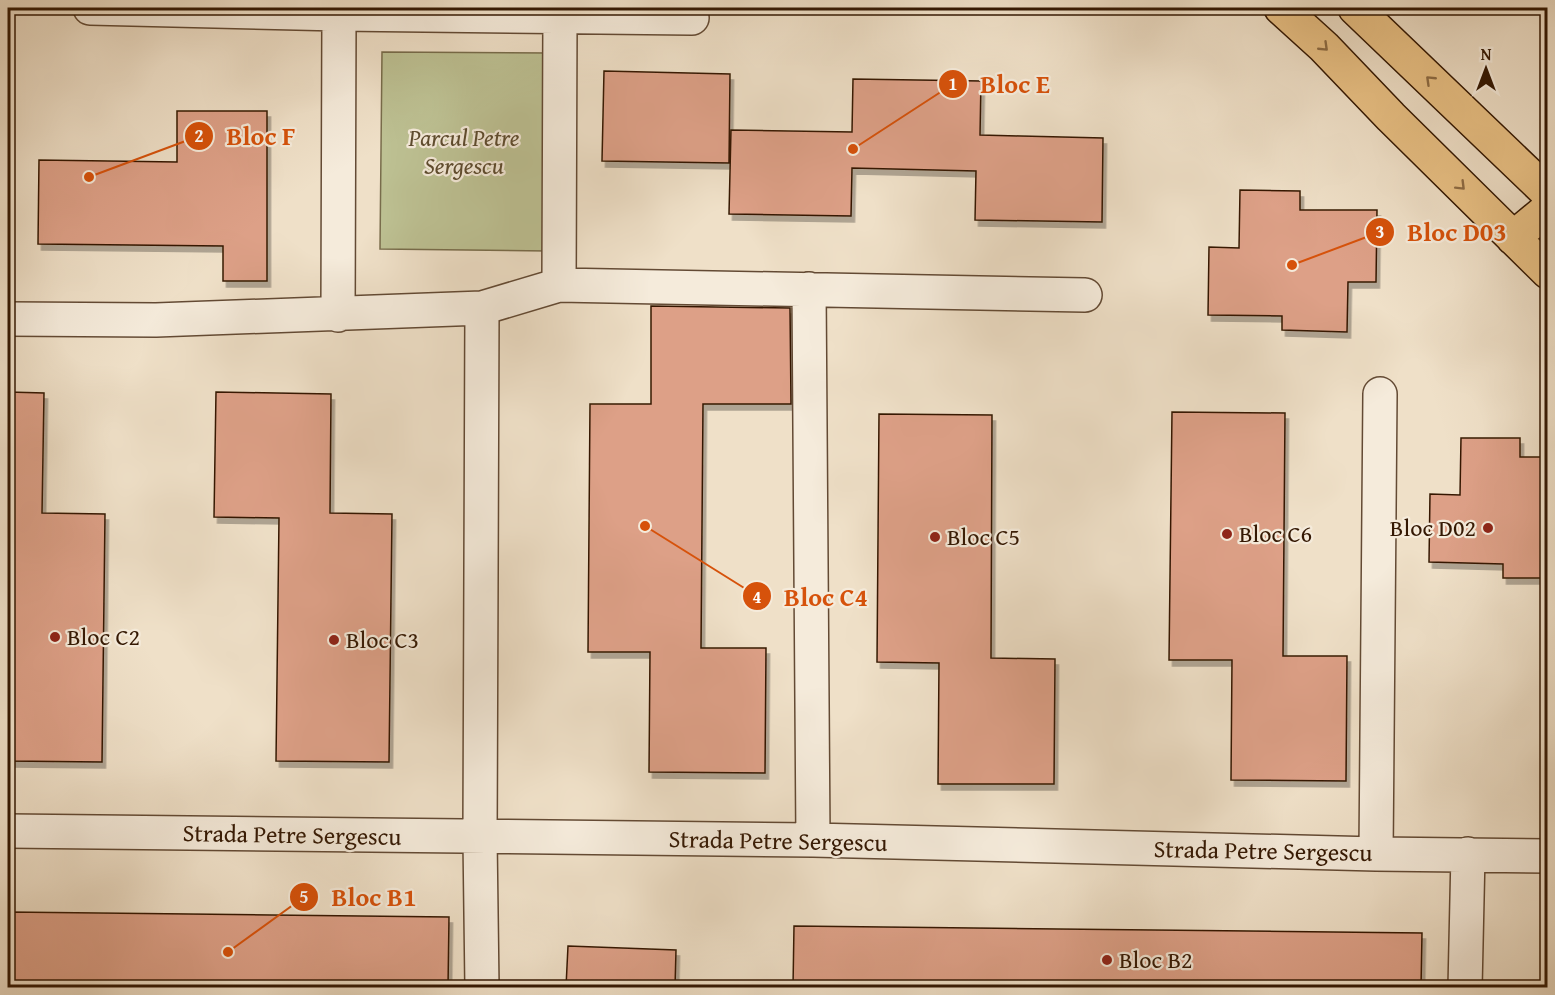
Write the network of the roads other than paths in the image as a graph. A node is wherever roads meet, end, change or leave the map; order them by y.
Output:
1 (90, 8) edge
2 (1281, 8) edge
3 (1355, 8) edge
4 (318, 11) edge
5 (431, 11) edge
6 (560, 17) junction
7 (692, 18) dead end
8 (1548, 193) edge
9 (1548, 209) edge
10 (1513, 237) junction
11 (1548, 272) edge
12 (559, 285) junction
13 (809, 289) junction
14 (1085, 295) dead end
15 (482, 308) junction
16 (338, 315) junction
17 (8, 319) edge
18 (1380, 394) dead end
19 (8, 831) edge
20 (480, 838) junction
21 (813, 840) junction
22 (1376, 854) junction
23 (1468, 854) junction
24 (1548, 856) edge
25 (482, 987) edge
26 (1465, 987) edge

1 - 4 street
2 -> 10 main road
8 -> 3 main road
4 - 5 street
4 - 16 street
5 - 6 street
6 - 7 street
6 - 12 street
9 - 10 main road
10 - 11 main road
12 - 13 street
12 - 15 street
13 - 14 street
13 - 21 street
15 - 16 street
15 - 20 street
16 - 17 street
18 - 22 street
19 - 20 street, Strada Petre Sergescu
20 - 21 street, Strada Petre Sergescu
20 - 25 street
21 - 22 street, Strada Petre Sergescu
22 - 23 street, Strada Petre Sergescu
23 - 24 street, Strada Petre Sergescu
23 - 26 street

